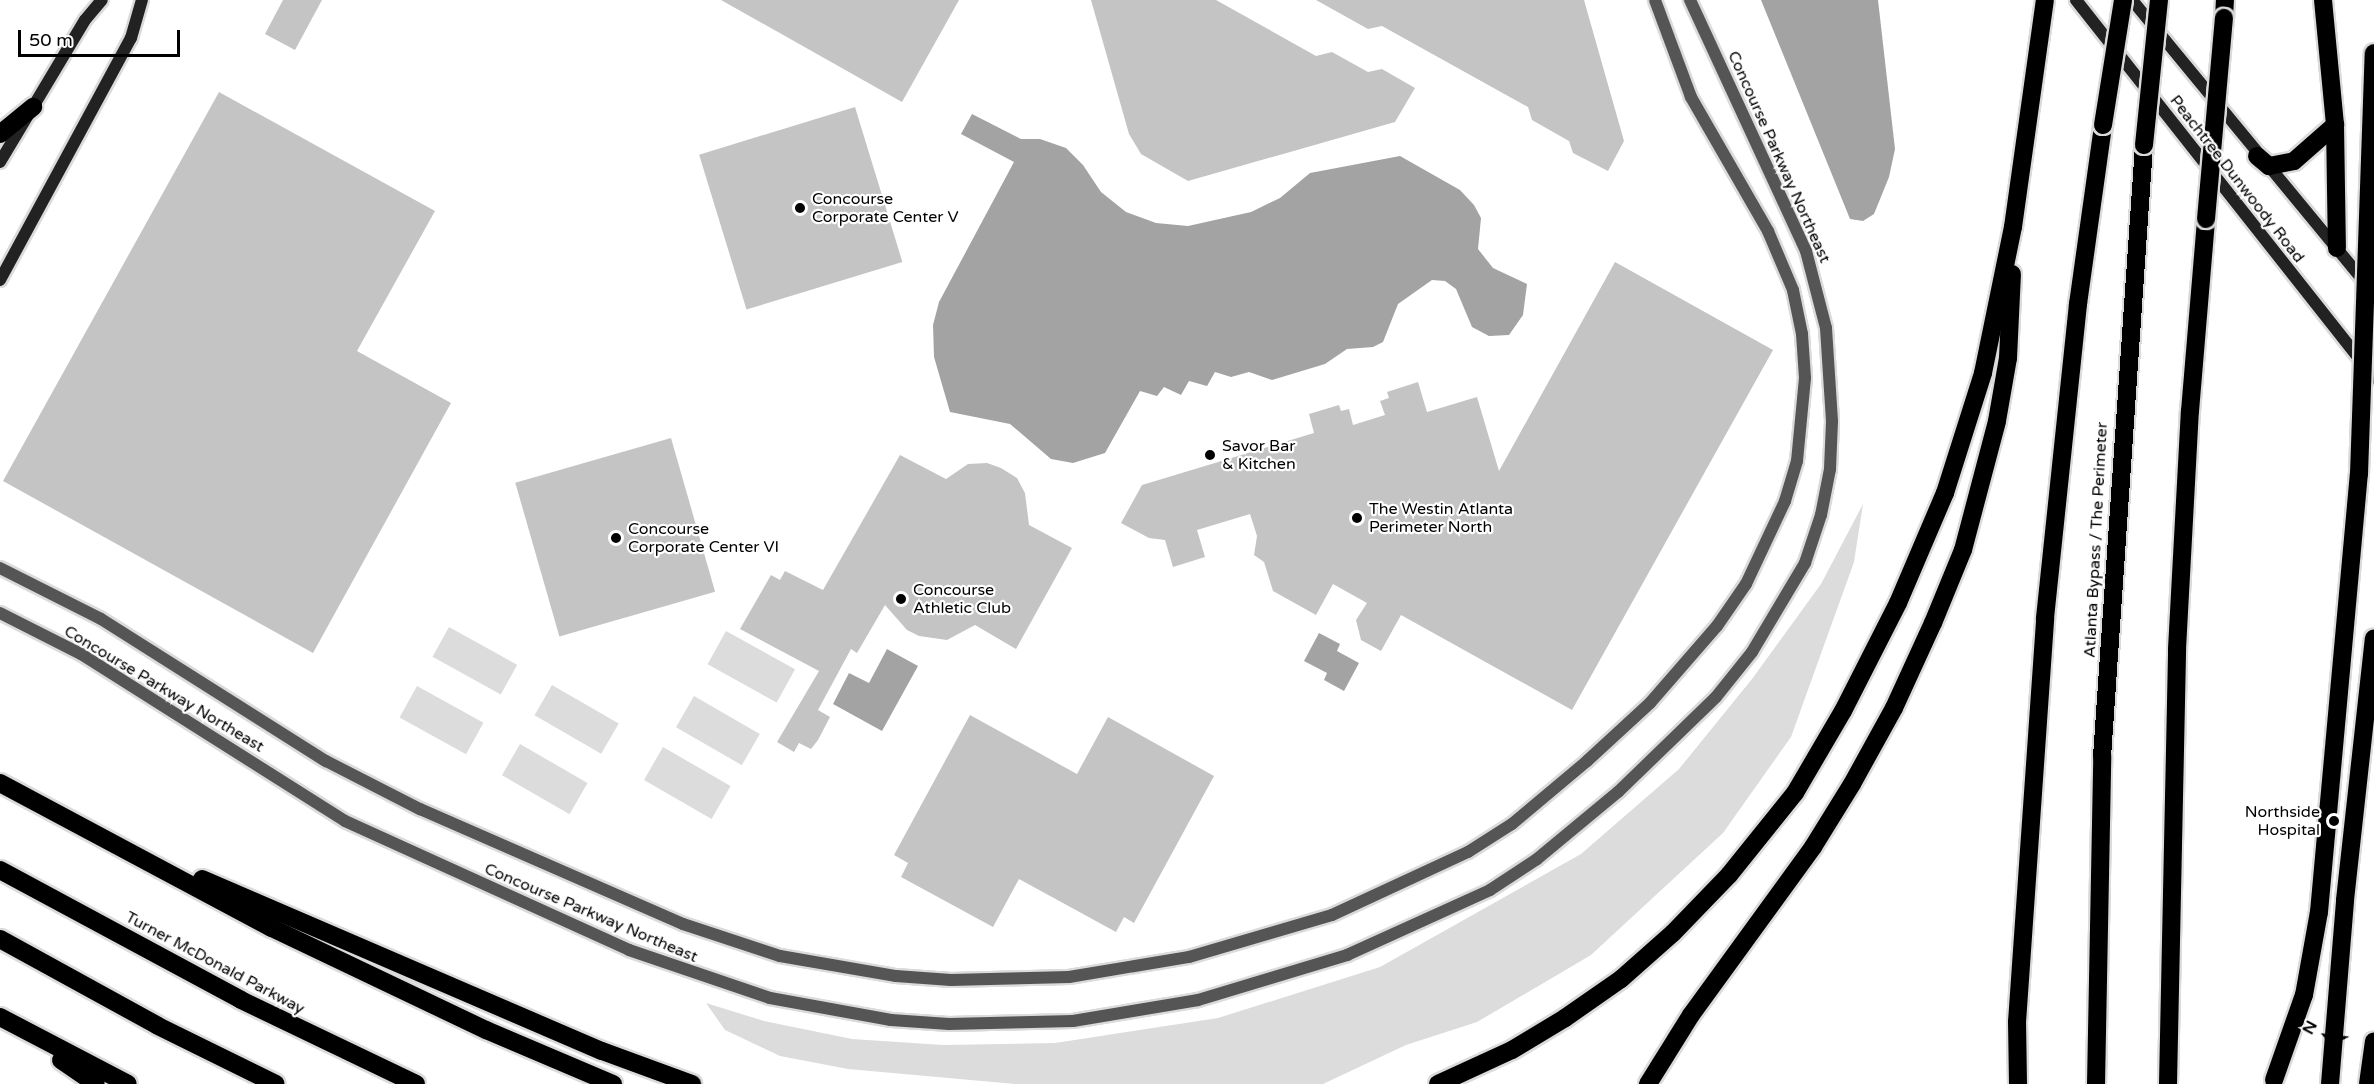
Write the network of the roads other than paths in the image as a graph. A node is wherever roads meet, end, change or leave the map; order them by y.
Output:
1 (102, 0) edge
2 (142, 0) edge
3 (1655, 0) edge
4 (1690, 0) edge
5 (2045, 0) edge
6 (2076, 0) edge
7 (2123, 0) edge
8 (2132, 0) edge
9 (2159, 0) edge
10 (2323, 0) edge
11 (2225, 9) edge
12 (2374, 53) edge
13 (33, 107) junction
14 (2335, 125) junction
15 (0, 134) edge
16 (2257, 156) junction
17 (0, 162) edge
18 (2013, 227) junction
19 (2337, 248) junction
20 (0, 280) edge
21 (2374, 294) edge
22 (2374, 377) edge
23 (0, 568) edge
24 (0, 613) edge
25 (2374, 639) edge
26 (0, 783) edge
27 (63, 817) junction
28 (0, 870) edge
29 (0, 939) edge
30 (0, 1017) edge
31 (2374, 1041) edge
32 (96, 1084) edge
33 (128, 1084) edge
34 (276, 1084) edge
35 (416, 1084) edge
36 (613, 1084) edge
37 (692, 1084) edge
38 (1438, 1084) edge
39 (1648, 1084) edge
40 (2018, 1084) edge
41 (2096, 1084) edge
42 (2168, 1084) edge
43 (2272, 1084) edge
44 (2330, 1084) edge
45 (2368, 1084) edge

1 - 13 main road
2 - 20 main road
3 - 23 street, Concourse Parkway Northeast
4 - 24 street, Concourse Parkway Northeast
5 - 18 highway
6 - 22 main road, Peachtree Dunwoody Road
7 - 40 highway, bridge
8 - 16 main road, Peachtree Dunwoody Road
9 - 41 highway, Atlanta Bypass / The Perimeter, bridge
10 - 14 highway
11 - 42 highway, bridge
12 - 43 highway, bridge
13 - 15 highway
13 - 17 main road
14 - 16 highway
14 - 19 highway
16 - 19 main road, Peachtree Dunwoody Road
18 - 38 highway
18 - 39 highway
19 - 21 main road, Peachtree Dunwoody Road
25 - 44 highway
26 - 27 highway
27 - 36 highway
27 - 37 highway
28 - 35 highway, Turner McDonald Parkway
29 - 34 highway
30 - 32 highway
30 - 33 highway
31 - 45 highway

